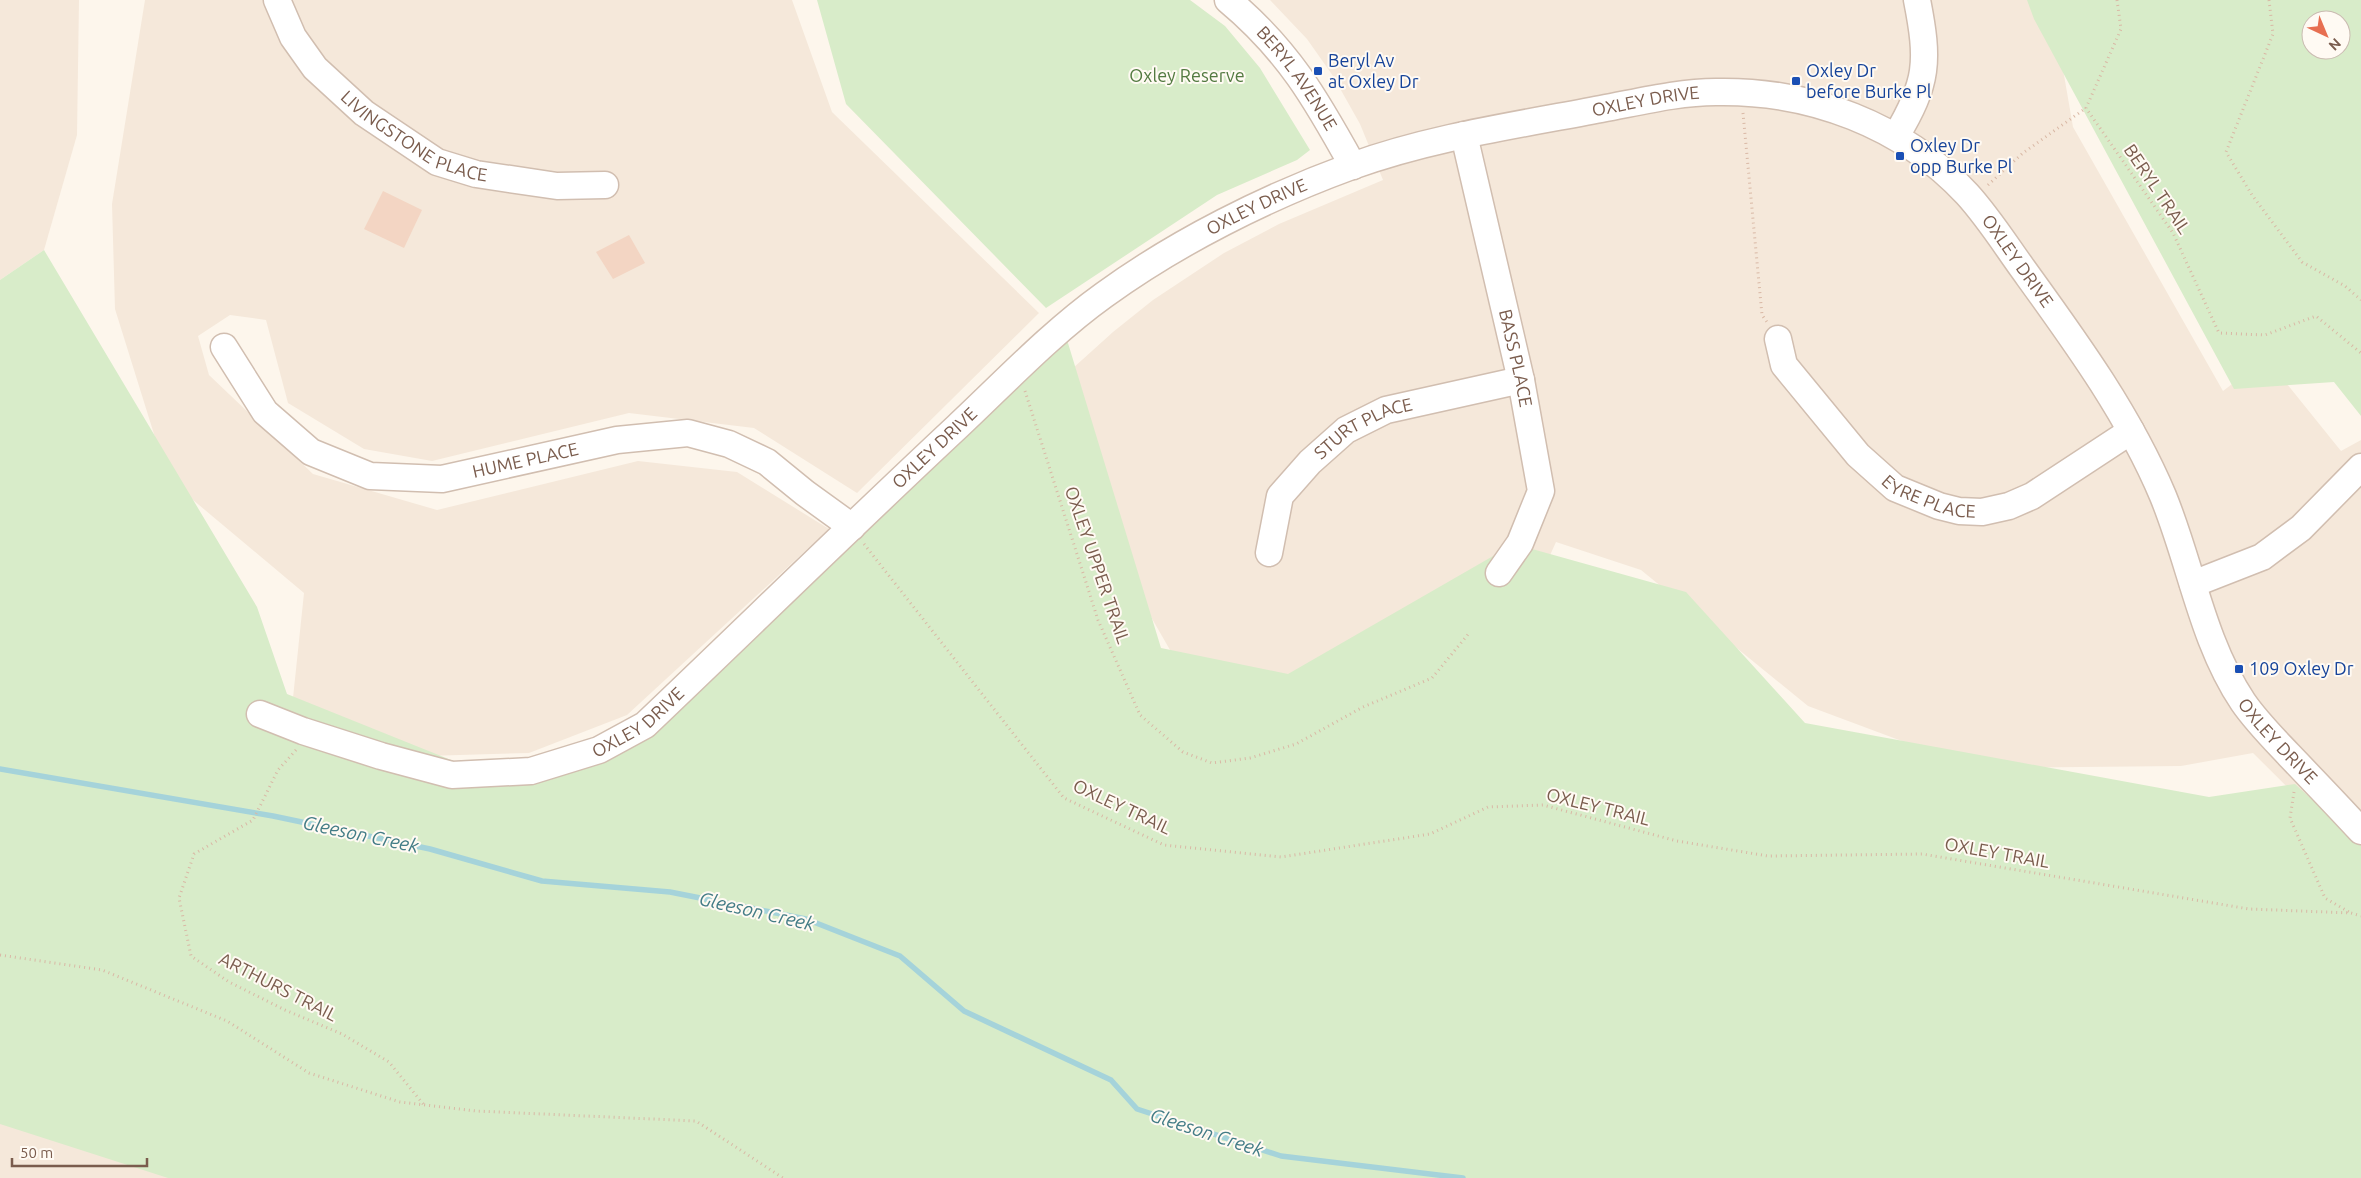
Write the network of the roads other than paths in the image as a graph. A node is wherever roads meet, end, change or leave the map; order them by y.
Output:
1 (276, 0) edge
2 (1228, 0) edge
3 (1917, 0) edge
4 (1464, 136) junction
5 (1896, 136) junction
6 (1352, 166) junction
7 (605, 185) dead end
8 (1778, 339) road end
9 (224, 347) dead end
10 (1522, 380) junction
11 (2132, 431) junction
12 (2361, 467) edge
13 (852, 527) junction
14 (1269, 553) dead end
15 (1499, 573) dead end
16 (2192, 584) junction
17 (260, 714) dead end
18 (2361, 831) edge

1 - 7 street, LIVINGSTONE PLACE
2 - 6 street, BERYL AVENUE
3 - 5 street
4 - 5 street, OXLEY DRIVE
4 - 6 street, OXLEY DRIVE
4 - 10 street, BASS PLACE
5 - 11 street, OXLEY DRIVE
6 - 13 street, OXLEY DRIVE
8 - 11 street, EYRE PLACE
9 - 13 street, HUME PLACE
10 - 14 street, STURT PLACE
10 - 15 street, BASS PLACE
11 - 16 street, OXLEY DRIVE
12 - 16 street
13 - 17 street, OXLEY DRIVE
16 - 18 street, OXLEY DRIVE

